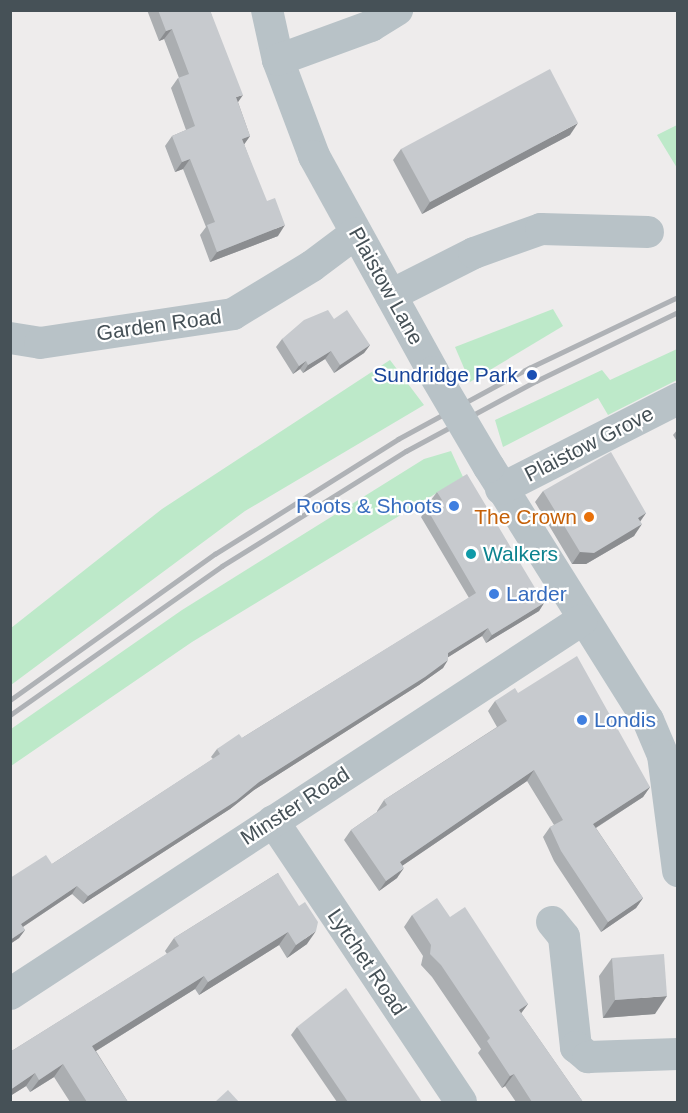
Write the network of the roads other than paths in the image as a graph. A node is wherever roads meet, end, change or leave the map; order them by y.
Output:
1 (267, 10) edge
2 (397, 10) edge
3 (278, 60) junction
4 (648, 232) dead end
5 (356, 233) junction
6 (391, 295) junction
7 (10, 338) edge
8 (678, 399) edge
9 (495, 478) junction
10 (582, 620) junction
11 (273, 821) junction
12 (678, 871) edge
13 (552, 922) dead end
14 (10, 994) edge
15 (678, 1054) edge
16 (462, 1102) edge

1 - 3 street, Plaistow Lane
2 - 3 street
3 - 5 street, Plaistow Lane
4 - 6 street
5 - 6 street, Plaistow Lane
5 - 7 street, Garden Road
6 - 9 street, Plaistow Lane, bridge
8 - 9 street, Plaistow Grove
9 - 10 street, Plaistow Lane
10 - 11 street, Minster Road
10 - 12 street, Plaistow Lane
11 - 14 street, Minster Road
11 - 16 street, Lytchet Road
13 - 15 street

